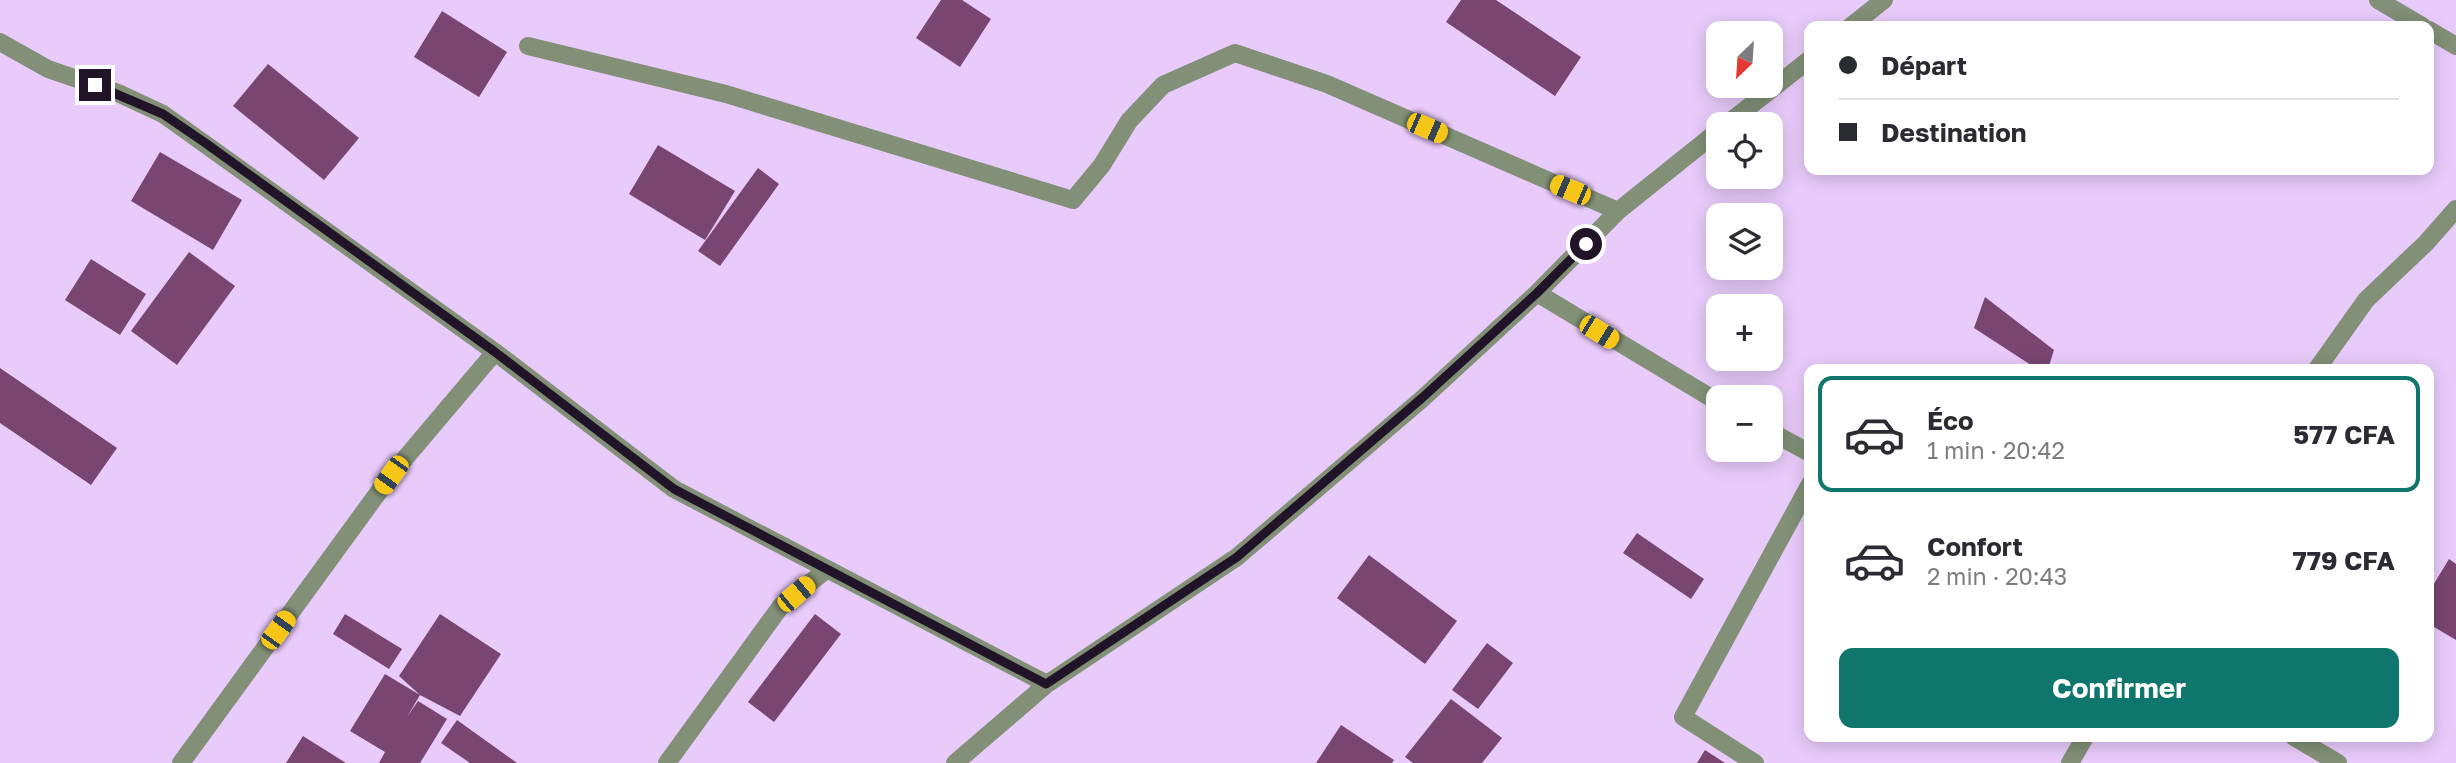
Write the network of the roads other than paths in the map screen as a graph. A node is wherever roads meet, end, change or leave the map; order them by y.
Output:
1 (1884, 0) edge
2 (2378, 0) edge
3 (1857, 21) edge
4 (2414, 21) edge
5 (2434, 33) edge
6 (0, 42) edge
7 (528, 46) dead end
8 (2456, 46) edge
9 (1804, 64) edge
10 (1742, 112) edge
11 (1706, 141) edge
12 (2456, 209) edge
13 (1618, 211) junction
14 (1537, 293) junction
15 (495, 352) junction
16 (2321, 364) edge
17 (1706, 395) edge
18 (1783, 438) edge
19 (1804, 450) edge
20 (1804, 495) edge
21 (825, 569) junction
22 (1046, 684) junction
23 (2082, 742) edge
24 (2302, 742) edge
25 (181, 763) edge
26 (667, 763) edge
27 (955, 763) edge
28 (1755, 763) edge
29 (2070, 763) edge
30 (2337, 763) edge

1 - 3 street
2 - 4 street
5 - 8 street
6 - 15 street
7 - 13 street
9 - 10 street
11 - 13 street
12 - 16 street
13 - 14 street
14 - 17 street
14 - 22 street
15 - 21 street
15 - 25 street
18 - 19 street
20 - 28 street
21 - 22 street
21 - 26 street
22 - 27 street
23 - 29 street
24 - 30 street

